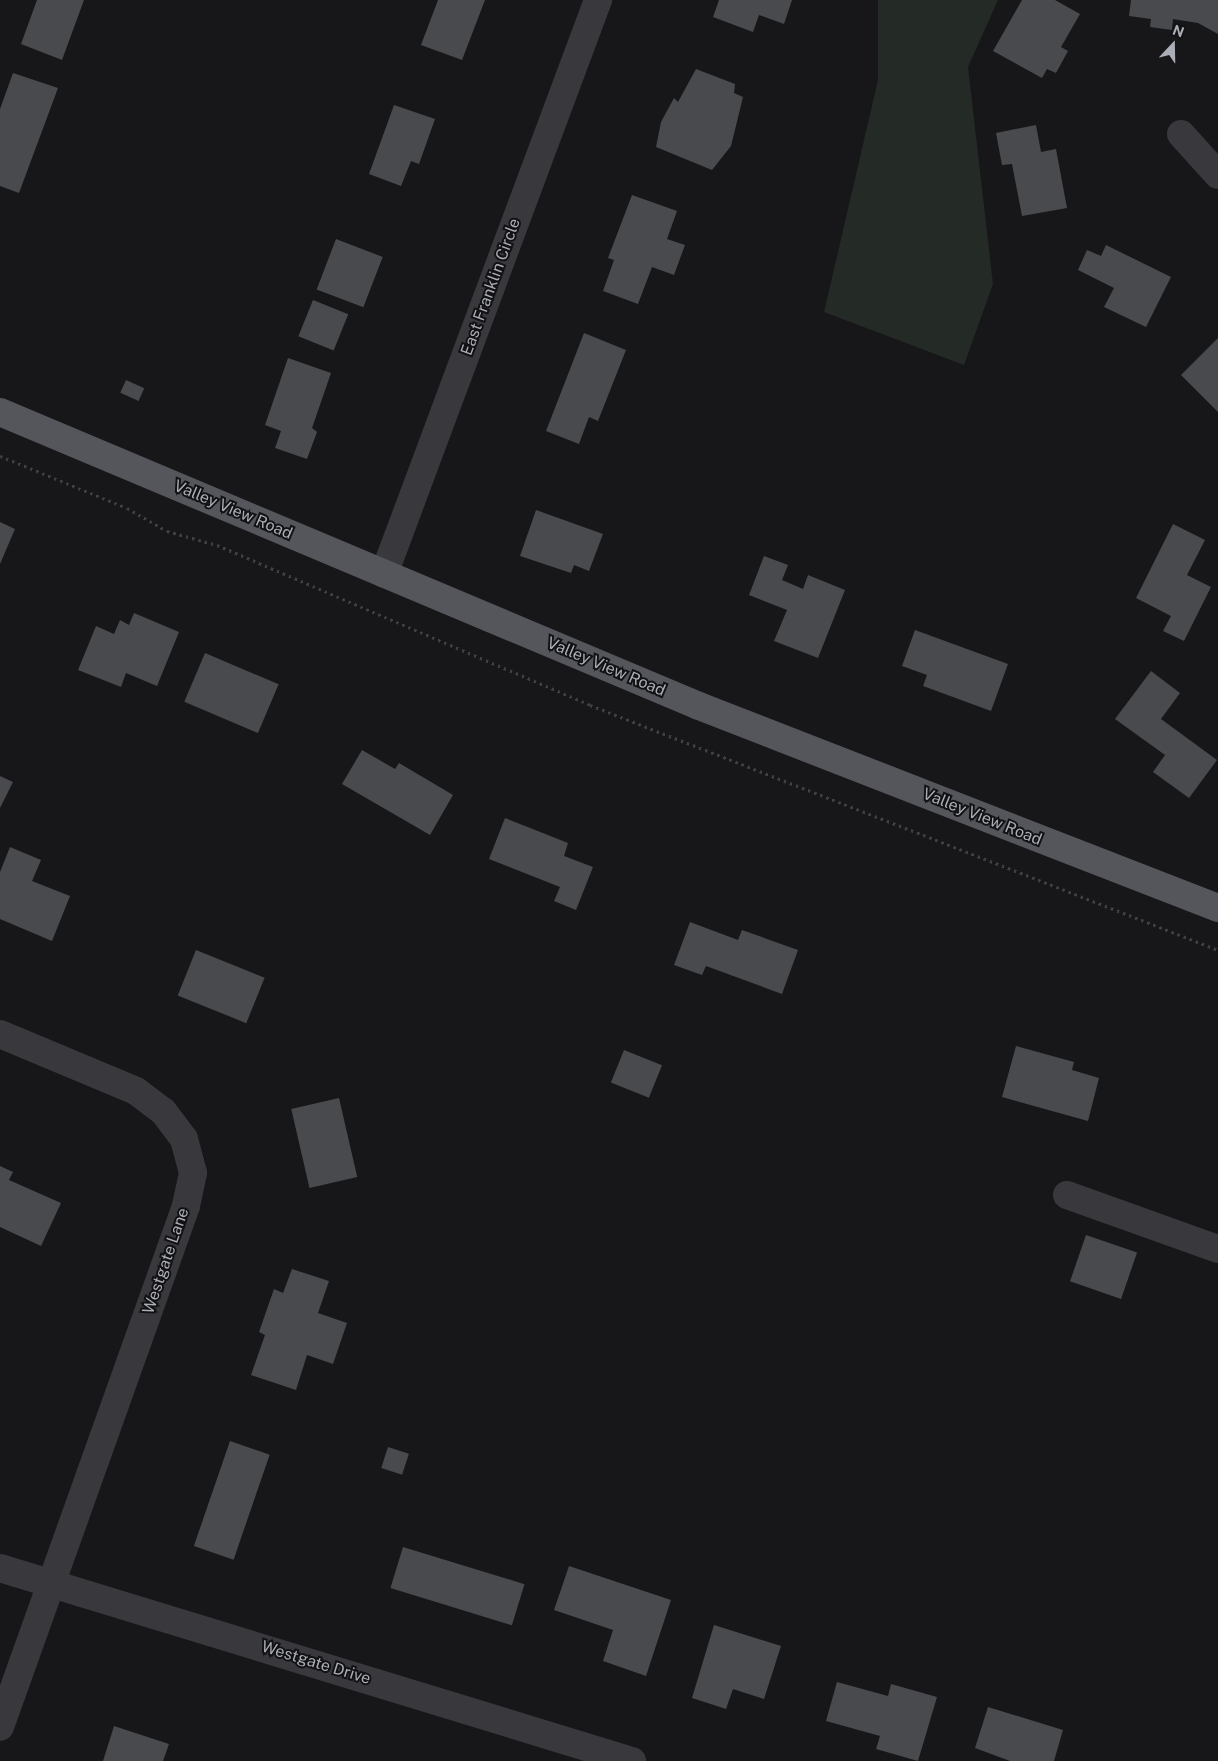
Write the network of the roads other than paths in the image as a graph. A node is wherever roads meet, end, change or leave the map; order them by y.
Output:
1 (598, 0) edge
2 (1181, 134) dead end
3 (1218, 175) edge
4 (0, 412) edge
5 (384, 574) junction
6 (1218, 908) edge
7 (0, 1034) edge
8 (1067, 1195) dead end
9 (1218, 1249) edge
10 (0, 1568) edge
11 (51, 1584) junction
12 (0, 1727) edge
13 (632, 1761) edge

1 - 5 street, East Franklin Circle
2 - 3 street
4 - 5 main road, Valley View Road
5 - 6 main road, Valley View Road
7 - 11 street, Westgate Lane
8 - 9 street
10 - 11 street, Westgate Drive
11 - 12 street, Westgate Lane
11 - 13 street, Westgate Drive

